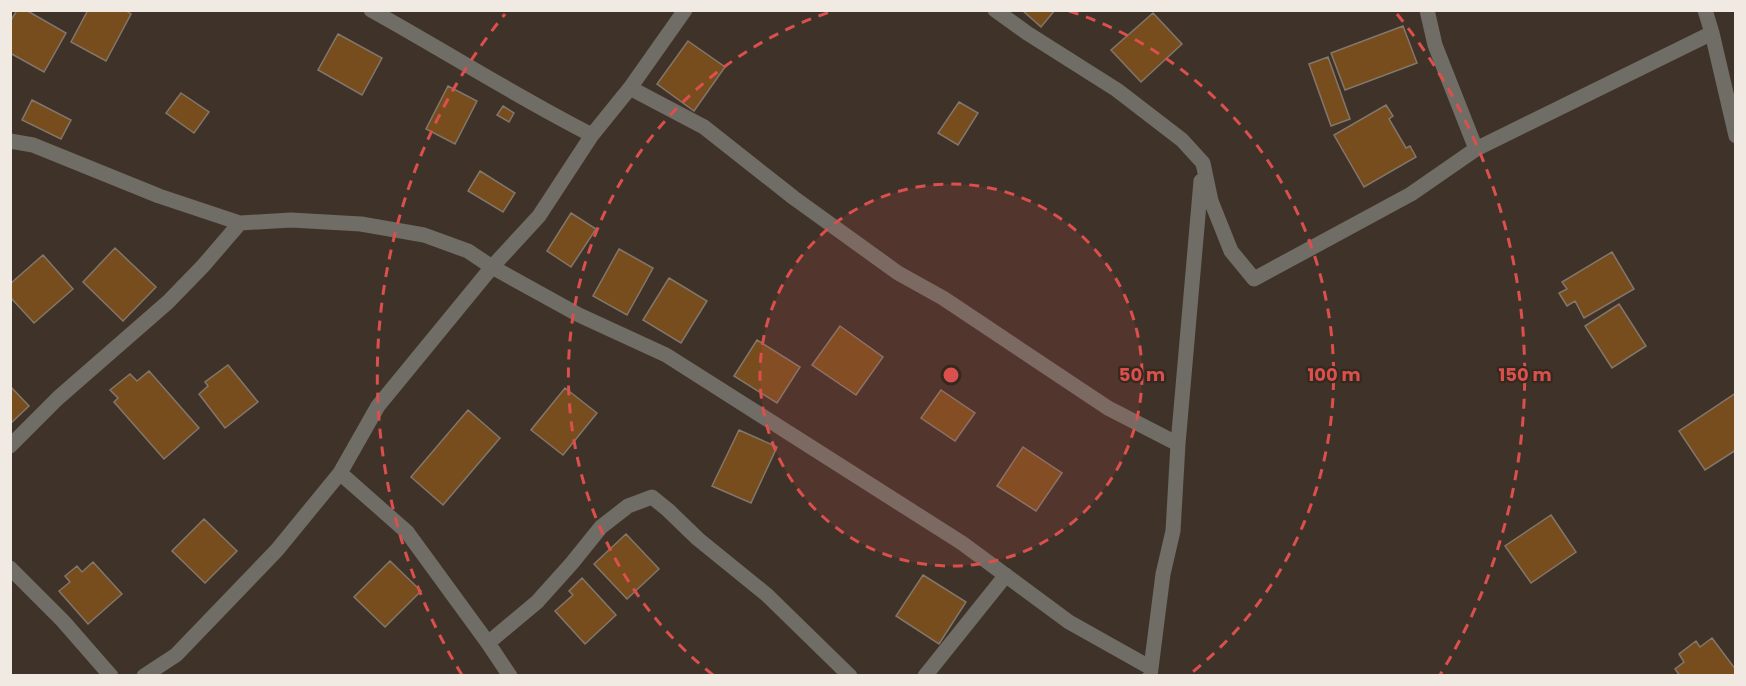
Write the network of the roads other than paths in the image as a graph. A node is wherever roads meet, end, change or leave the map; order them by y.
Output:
1 (371, 10) edge
2 (685, 10) edge
3 (995, 10) edge
4 (1427, 10) edge
5 (1705, 10) edge
6 (1712, 33) junction
7 (630, 88) junction
8 (592, 135) junction
9 (1736, 136) edge
10 (10, 141) edge
11 (1476, 149) junction
12 (1203, 164) junction
13 (240, 223) junction
14 (492, 267) junction
15 (1178, 444) junction
16 (10, 446) edge
17 (340, 473) junction
18 (10, 568) edge
19 (1006, 575) junction
20 (488, 643) junction
21 (1151, 672) edge
22 (111, 675) edge
23 (144, 675) edge
24 (510, 675) edge
25 (850, 675) edge
26 (925, 675) edge

1 - 8 street
2 - 7 street
3 - 12 street
4 - 11 street
5 - 6 street
6 - 9 street
6 - 11 street
7 - 8 street
7 - 15 street
8 - 14 street
10 - 13 street
11 - 12 street
12 - 15 street
13 - 14 street
13 - 16 street
14 - 17 street
14 - 19 street
15 - 21 street
17 - 20 street
17 - 23 street
18 - 22 street
19 - 21 street
19 - 26 street
20 - 24 street
20 - 25 street

